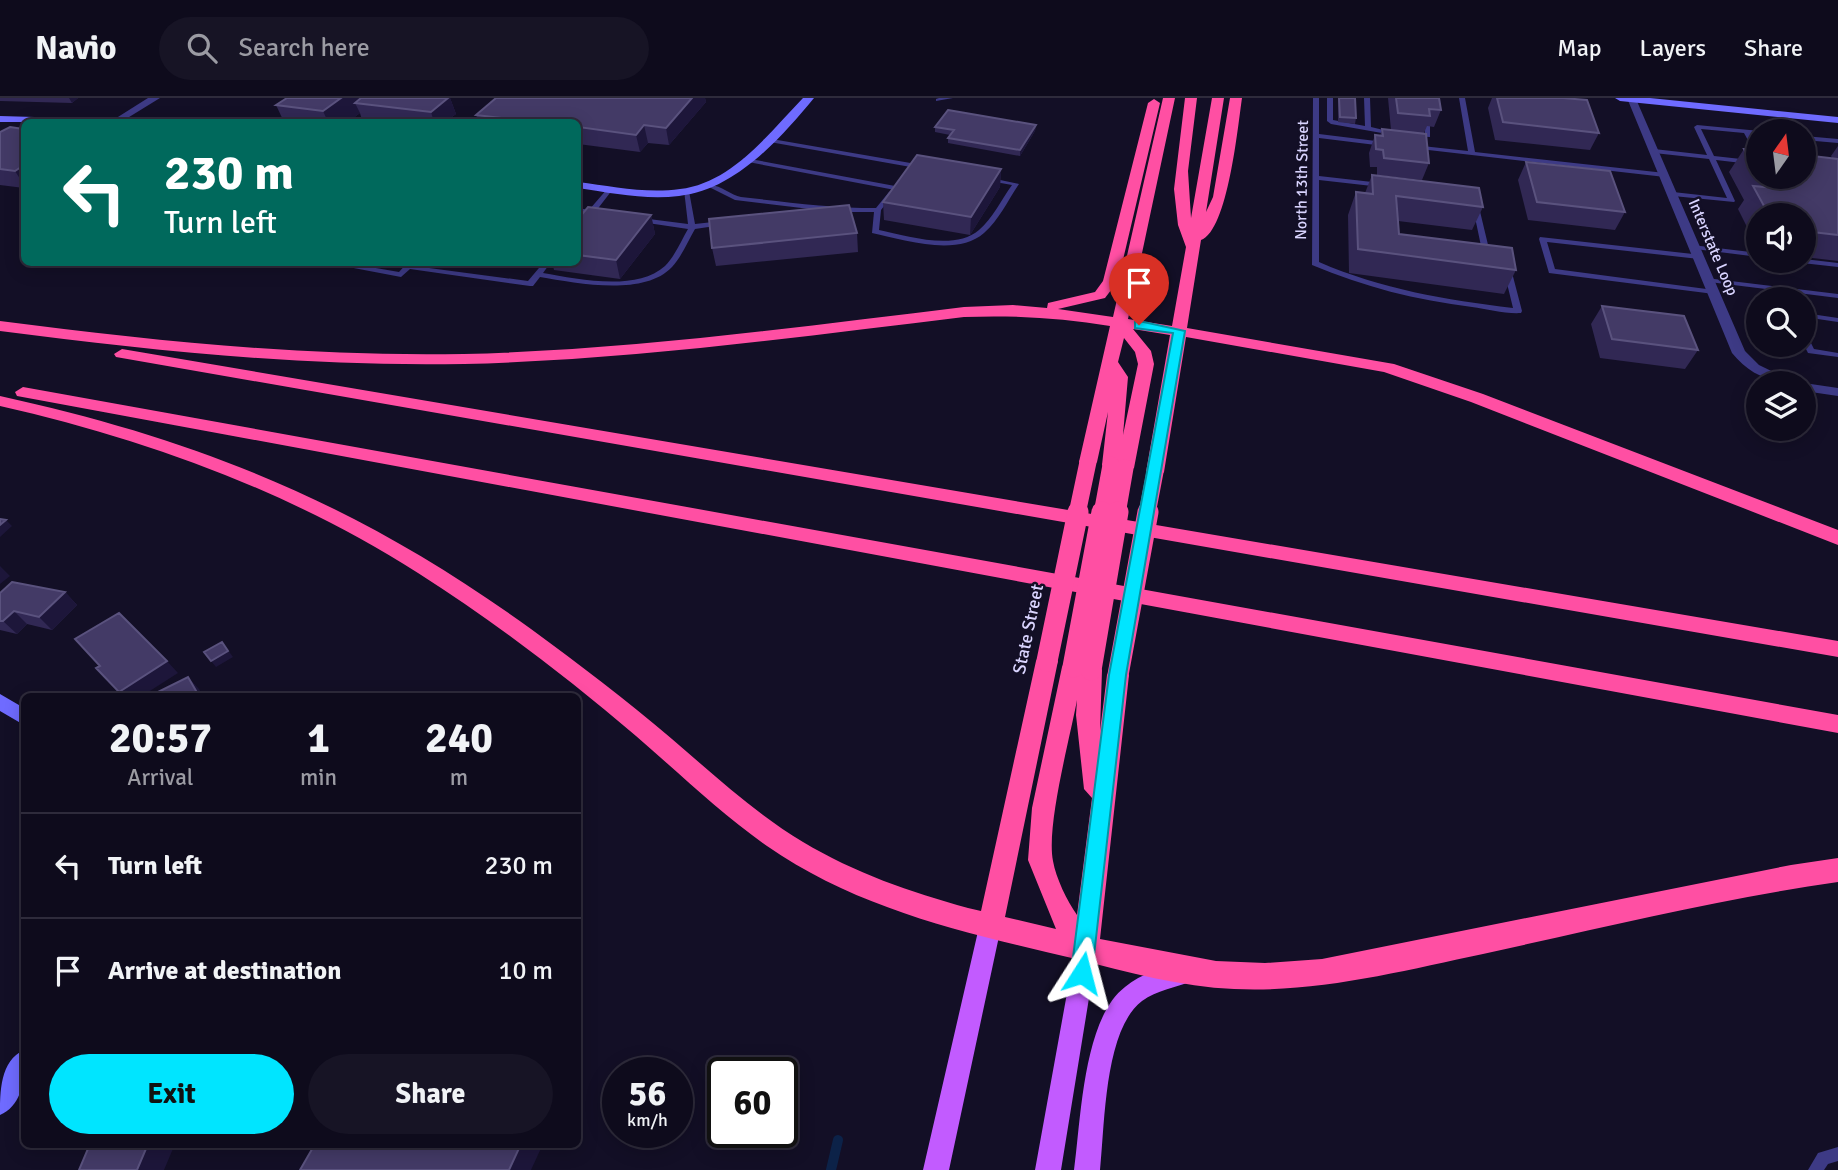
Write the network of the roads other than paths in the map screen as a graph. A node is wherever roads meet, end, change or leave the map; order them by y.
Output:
1 (155, 98) edge
2 (809, 98) edge
3 (949, 98) edge
4 (1155, 98) edge
5 (1168, 98) edge
6 (1191, 98) edge
7 (1218, 98) edge
8 (1236, 98) edge
9 (1316, 98) edge
10 (1462, 98) edge
11 (939, 99) edge
12 (1626, 99) edge
13 (1333, 102) edge
14 (1367, 103) edge
15 (1354, 105) edge
16 (1354, 116) edge
17 (1368, 118) junction
18 (0, 119) edge
19 (120, 119) edge
20 (21, 120) edge
21 (1837, 121) edge
22 (1427, 126) edge
23 (1368, 127) junction
24 (1746, 132) edge
25 (1316, 136) junction
26 (1816, 139) edge
27 (766, 140) junction
28 (1838, 141) edge
29 (1391, 144) edge
30 (1405, 146) edge
31 (1654, 151) junction
32 (1472, 153) junction
33 (1711, 157) junction
34 (745, 160) junction
35 (1746, 161) edge
36 (912, 166) junction
37 (925, 168) edge
38 (906, 173) edge
39 (1665, 175) junction
40 (977, 177) edge
41 (1314, 177) junction
42 (900, 181) edge
43 (581, 185) edge
44 (710, 186) junction
45 (1394, 187) edge
46 (895, 188) junction
47 (610, 189) junction
48 (686, 191) junction
49 (1673, 194) junction
50 (1473, 196) edge
51 (841, 209) junction
52 (581, 210) edge
53 (878, 210) junction
54 (592, 212) junction
55 (603, 214) edge
56 (800, 214) edge
57 (625, 218) edge
58 (732, 222) edge
59 (581, 225) edge
60 (692, 227) junction
61 (1473, 247) edge
62 (1485, 249) junction
63 (1697, 252) junction
64 (1192, 253) junction
65 (1495, 253) edge
66 (1746, 254) edge
67 (1504, 258) edge
68 (1816, 263) edge
69 (1838, 265) edge
70 (348, 266) edge
71 (410, 266) edge
72 (417, 266) edge
73 (545, 266) edge
74 (538, 274) junction
75 (1711, 286) junction
76 (1838, 296) edge
77 (1013, 310) junction
78 (1816, 317) edge
79 (1838, 320) edge
80 (1119, 322) junction
81 (0, 326) edge
82 (1179, 331) junction
83 (0, 332) edge
84 (1816, 352) edge
85 (1838, 355) edge
86 (1110, 361) junction
87 (1760, 371) edge
88 (0, 388) edge
89 (1816, 389) edge
90 (1838, 392) edge
91 (0, 401) edge
92 (1118, 467) junction
93 (1838, 538) edge
94 (1838, 649) edge
95 (1082, 668) junction
96 (0, 702) edge
97 (21, 715) edge
98 (1838, 724) edge
99 (1100, 822) junction
100 (1838, 870) edge
101 (990, 927) junction
102 (1086, 949) junction
103 (1191, 971) junction
104 (21, 1067) edge
105 (0, 1103) edge
106 (1838, 1154) edge
107 (940, 1164) edge
108 (1048, 1170) edge
109 (1087, 1170) edge
110 (1816, 1170) edge

1 - 19 street
2 - 27 street
3 - 11 lane
4 - 77 highway
5 - 80 highway, State Street
6 - 64 highway
7 - 64 highway
8 - 64 highway
9 - 25 lane, North 13th Street
10 - 32 lane
12 - 21 street
12 - 31 street, Interstate Loop
13 - 23 lane
14 - 15 lane
14 - 17 lane
16 - 17 lane
17 - 23 lane
18 - 20 street
22 - 23 lane
24 - 33 lane
25 - 29 lane
25 - 41 lane, North 13th Street
26 - 28 lane
27 - 34 street
27 - 36 lane
30 - 32 lane
31 - 33 lane
31 - 39 street, Interstate Loop
32 - 39 lane
33 - 35 lane
33 - 49 lane
34 - 44 street
34 - 46 lane
36 - 37 lane
36 - 38 lane
39 - 49 street, Interstate Loop
40 - 53 lane
41 - 45 lane
41 - 67 lane, North 13th Street
42 - 46 lane
43 - 47 street
44 - 48 street
44 - 51 lane
46 - 53 lane
47 - 48 street
47 - 54 lane
48 - 60 lane
49 - 63 street, Interstate Loop
50 - 62 lane
51 - 53 lane
51 - 56 lane
52 - 54 lane
54 - 55 lane
54 - 59 lane
57 - 60 lane
58 - 60 lane
60 - 74 lane
61 - 62 lane
62 - 65 lane
63 - 66 lane
63 - 75 street, Interstate Loop
63 - 75 lane
64 - 82 highway
68 - 69 lane
70 - 71 lane
72 - 74 lane
73 - 74 lane
75 - 76 lane
75 - 87 street, Interstate Loop
77 - 80 highway
77 - 81 highway
78 - 79 lane
80 - 82 highway
80 - 86 highway, State Street
80 - 92 highway
82 - 93 highway
82 - 99 highway, bridge
83 - 94 highway
84 - 85 lane
86 - 92 highway
86 - 101 highway, State Street, bridge
88 - 98 highway
89 - 90 street
91 - 101 highway
92 - 95 highway, bridge
95 - 99 highway
95 - 102 highway
96 - 97 street
99 - 102 highway
100 - 103 highway
101 - 102 highway
101 - 107 main road, State Street
102 - 103 highway
102 - 108 main road
103 - 109 main road
104 - 105 street
106 - 110 lane

